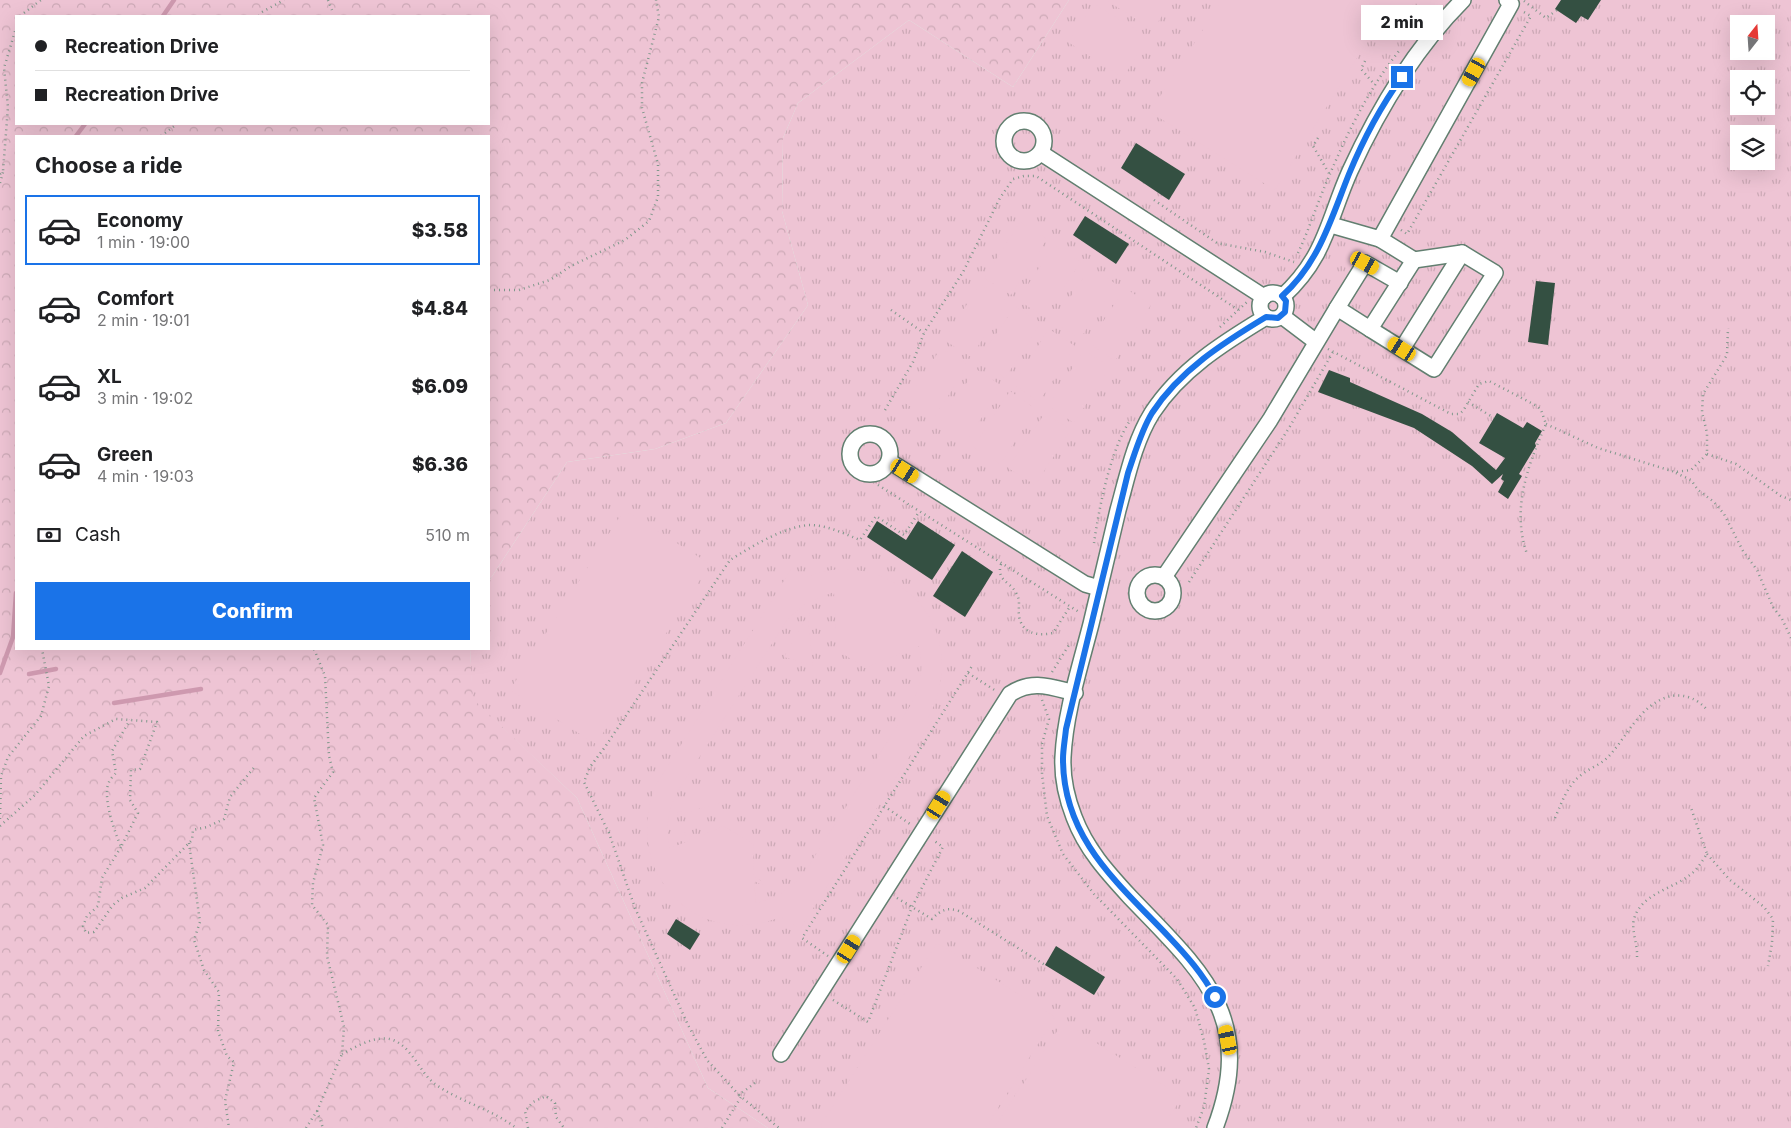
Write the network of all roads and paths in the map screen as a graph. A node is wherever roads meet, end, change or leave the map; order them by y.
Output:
1 (41, 0) edge
2 (284, 0) edge
3 (328, 0) edge
4 (656, 0) edge
5 (1463, 0) edge
6 (1514, 2) edge
7 (332, 10) dead end
8 (1558, 10) dead end
9 (21, 15) edge
10 (260, 15) edge
11 (15, 31) edge
12 (1365, 61) dead end
13 (1376, 86) dead end
14 (176, 125) edge
15 (162, 135) edge
16 (1318, 138) dead end
17 (1040, 153) dead end
18 (3, 171) junction
19 (0, 174) edge
20 (1330, 175) dead end
21 (0, 183) edge
22 (1154, 200) dead end
23 (1389, 222) junction
24 (1331, 225) junction
25 (1380, 239) junction
26 (1462, 253) junction
27 (1414, 260) junction
28 (1294, 262) dead end
29 (1400, 283) junction
30 (490, 290) edge
31 (1282, 296) junction
32 (1264, 297) junction
33 (1336, 308) junction
34 (891, 310) dead end
35 (1240, 311) dead end
36 (1282, 316) junction
37 (1266, 317) junction
38 (1728, 328) dead end
39 (1370, 329) junction
40 (924, 333) junction
41 (1315, 342) junction
42 (1402, 349) junction
43 (1333, 352) junction
44 (1468, 402) junction
45 (885, 410) dead end
46 (1494, 418) dead end
47 (1546, 424) junction
48 (1708, 454) junction
49 (889, 461) dead end
50 (1675, 472) junction
51 (878, 485) dead end
52 (1791, 500) edge
53 (919, 512) junction
54 (1526, 554) dead end
55 (1000, 564) junction
56 (1164, 576) dead end
57 (1189, 582) dead end
58 (1092, 586) junction
59 (1069, 608) junction
60 (1791, 638) edge
61 (1072, 641) dead end
62 (42, 650) edge
63 (314, 650) edge
64 (972, 666) dead end
65 (968, 673) junction
66 (1044, 686) junction
67 (1074, 693) junction
68 (1008, 698) junction
69 (1708, 711) dead end
70 (130, 720) junction
71 (256, 765) dead end
72 (884, 806) junction
73 (1691, 808) dead end
74 (1555, 818) dead end
75 (0, 819) edge
76 (0, 826) edge
77 (922, 832) junction
78 (189, 843) junction
79 (121, 847) junction
80 (1706, 854) junction
81 (886, 891) junction
82 (912, 907) junction
83 (1637, 957) dead end
84 (840, 963) junction
85 (1045, 965) dead end
86 (1768, 966) dead end
87 (821, 994) junction
88 (342, 1054) junction
89 (781, 1054) dead end
90 (755, 1083) dead end
91 (740, 1096) junction
92 (317, 1111) junction
93 (228, 1128) edge
94 (306, 1128) edge
95 (324, 1128) edge
96 (516, 1128) edge
97 (528, 1128) edge
98 (564, 1128) edge
99 (722, 1128) edge
100 (779, 1128) edge
101 (1196, 1128) edge
102 (1215, 1128) edge

1 - 9 path
2 - 10 path
3 - 7 path
4 - 30 path
5 - 24 street
6 - 8 path
6 - 23 street
6 - 23 path
11 - 18 path
12 - 13 path
14 - 15 path
16 - 20 path
17 - 32 street
18 - 19 path
18 - 21 path
22 - 28 path
23 - 25 street
24 - 25 street
24 - 31 street
25 - 27 street
26 - 27 street
26 - 42 street
26 - 42 street
27 - 29 street
29 - 33 street
29 - 39 street
31 - 32 street
31 - 36 street
32 - 37 street
33 - 39 street
33 - 41 street
34 - 40 path
35 - 40 path
36 - 37 street
36 - 41 street
37 - 58 street
38 - 48 path
39 - 42 street
40 - 45 path
41 - 43 path
41 - 56 street
43 - 44 path
43 - 57 path
44 - 46 path
44 - 47 path
47 - 50 path
47 - 54 path
48 - 50 path
48 - 52 path
49 - 58 street
50 - 60 path
51 - 53 path
53 - 55 path
53 - 91 path
55 - 59 path
55 - 59 path
58 - 59 path
58 - 67 street
61 - 66 path
62 - 75 path
63 - 88 path
64 - 65 path
65 - 68 path
65 - 72 path
66 - 67 street
66 - 68 street
66 - 101 path
67 - 102 street
68 - 77 street
69 - 74 path
70 - 76 path
70 - 79 path
70 - 79 path
71 - 78 path
72 - 77 path
72 - 84 path
73 - 80 path
77 - 81 street
77 - 82 path
78 - 79 path
78 - 93 path
80 - 83 path
80 - 86 path
81 - 82 path
81 - 84 street
82 - 85 path
82 - 87 path
84 - 87 street
87 - 89 street
88 - 92 path
88 - 96 path
90 - 91 path
91 - 99 path
91 - 100 path
92 - 94 path
92 - 95 path
97 - 98 path

